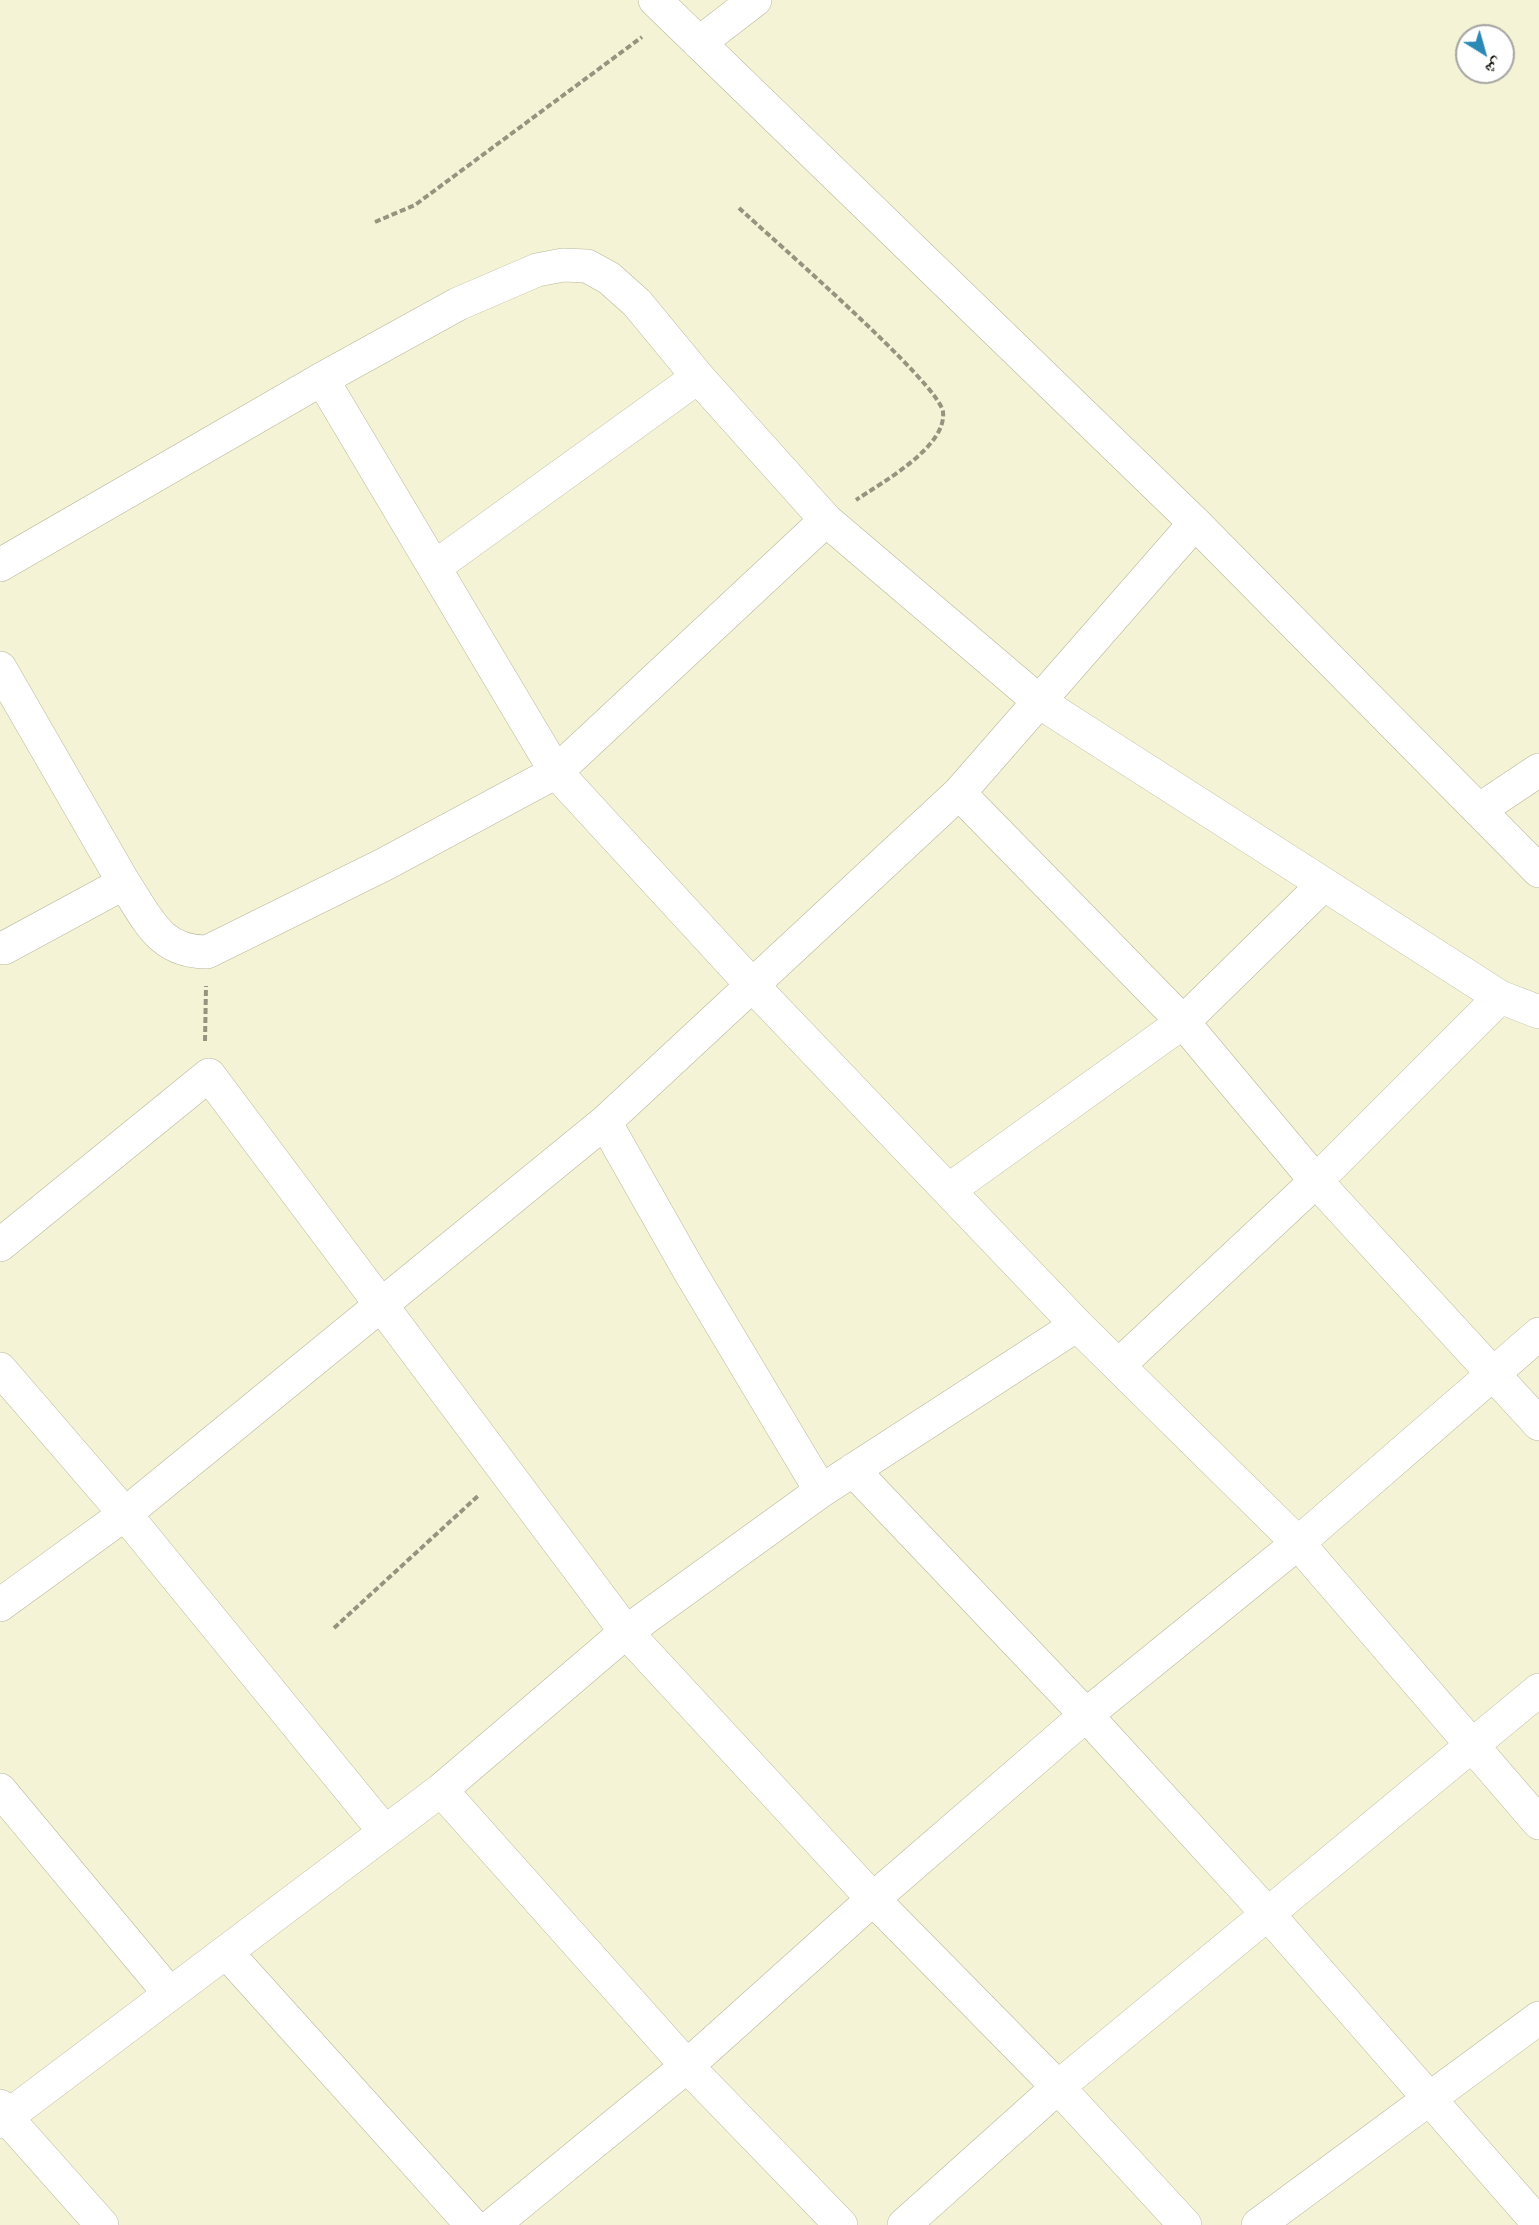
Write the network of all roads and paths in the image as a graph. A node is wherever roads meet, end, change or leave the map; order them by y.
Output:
1 (754, 0) edge
2 (663, 8) edge
3 (699, 43) junction
4 (739, 208) dead end
5 (375, 222) dead end
6 (698, 377) junction
7 (322, 379) junction
8 (825, 520) junction
9 (1195, 523) junction
10 (0, 565) edge
11 (436, 566) junction
12 (0, 668) edge
13 (1041, 703) junction
14 (9, 705) edge
15 (1539, 770) edge
16 (556, 772) junction
17 (959, 793) junction
18 (1479, 810) junction
19 (1539, 871) edge
20 (124, 883) junction
21 (1323, 885) junction
22 (2, 947) edge
23 (207, 952) junction
24 (753, 986) junction
25 (1500, 997) junction
26 (1539, 1012) edge
27 (1184, 1022) junction
28 (209, 1076) junction
29 (604, 1122) junction
30 (1316, 1181) junction
31 (949, 1190) junction
32 (0, 1245) edge
33 (381, 1303) junction
34 (1077, 1325) junction
35 (1539, 1334) edge
36 (1119, 1365) junction
37 (0, 1369) edge
38 (1494, 1374) junction
39 (1539, 1424) edge
40 (507, 1470) junction
41 (853, 1470) junction
42 (821, 1491) junction
43 (125, 1514) junction
44 (1298, 1543) junction
45 (0, 1605) edge
46 (334, 1629) dead end
47 (626, 1632) junction
48 (1539, 1690) edge
49 (1086, 1715) junction
50 (1471, 1744) junction
51 (0, 1790) edge
52 (441, 1790) junction
53 (1539, 1823) edge
54 (384, 1831) junction
55 (873, 1899) junction
56 (1267, 1913) junction
57 (227, 1953) junction
58 (170, 1994) junction
59 (1539, 2018) edge
60 (687, 2066) junction
61 (1058, 2087) junction
62 (1427, 2099) junction
63 (2, 2115) edge
64 (1539, 2224) edge
65 (102, 2225) edge
66 (472, 2225) edge
67 (493, 2225) edge
68 (841, 2225) edge
69 (904, 2225) edge
70 (1185, 2225) edge
71 (1258, 2225) edge

1 - 3 street
2 - 3 street
2 - 5 path
3 - 9 street
4 - 8 path
6 - 7 street
6 - 8 street
6 - 11 street
7 - 10 street
7 - 11 street
8 - 13 street
8 - 16 street
9 - 13 street
9 - 18 street
11 - 16 street
12 - 14 street
13 - 17 street
13 - 21 street
14 - 20 street
15 - 18 street
16 - 23 street
16 - 24 street
17 - 24 street
17 - 27 street
18 - 19 street
20 - 22 street
20 - 23 street
21 - 25 street
21 - 27 street
23 - 28 path
24 - 29 street
24 - 31 street
25 - 26 street
25 - 30 street
27 - 30 street
27 - 31 street
28 - 32 street
28 - 33 street
29 - 33 street
29 - 42 street
30 - 36 street
30 - 38 street
31 - 34 street
33 - 40 street
33 - 43 street
34 - 36 street
34 - 41 street
35 - 38 street
36 - 44 street
37 - 43 street
38 - 39 street
38 - 44 street
40 - 46 path
40 - 47 street
41 - 42 street
41 - 49 street
42 - 47 street
43 - 45 street
43 - 54 street
44 - 49 street
44 - 50 street
47 - 52 street
47 - 55 street
48 - 50 street
49 - 55 street
49 - 56 street
50 - 53 street
50 - 56 street
51 - 58 street
52 - 54 street
52 - 60 street
54 - 57 street
55 - 60 street
55 - 61 street
56 - 61 street
56 - 62 street
57 - 58 street
57 - 66 street
58 - 63 street
59 - 62 street
60 - 67 street
60 - 68 street
61 - 69 street
61 - 70 street
62 - 64 street
62 - 71 street
63 - 65 street

